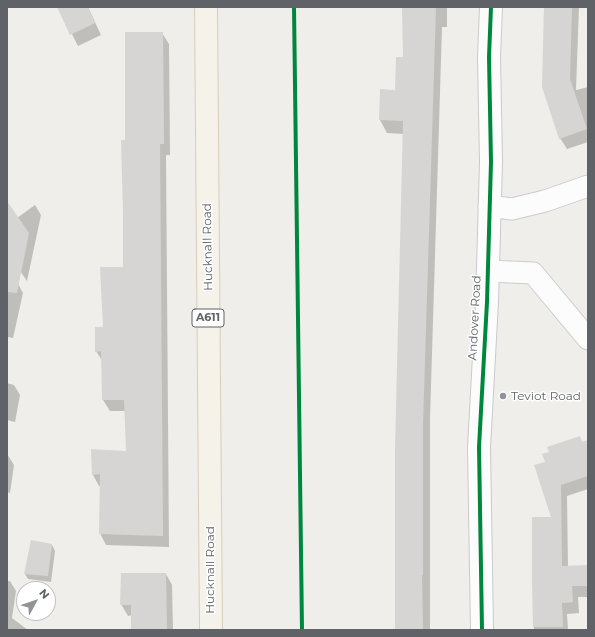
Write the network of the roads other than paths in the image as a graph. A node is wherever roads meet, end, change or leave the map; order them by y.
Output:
1 (206, 7) edge
2 (491, 7) edge
3 (588, 186) edge
4 (489, 206) junction
5 (488, 271) junction
6 (588, 339) edge
7 (211, 630) edge
8 (482, 630) edge

1 - 7 main road, Hucknall Road / A611
2 - 4 street, Andover Road
3 - 4 street
4 - 5 street, Andover Road
5 - 6 street
5 - 8 street, Andover Road

